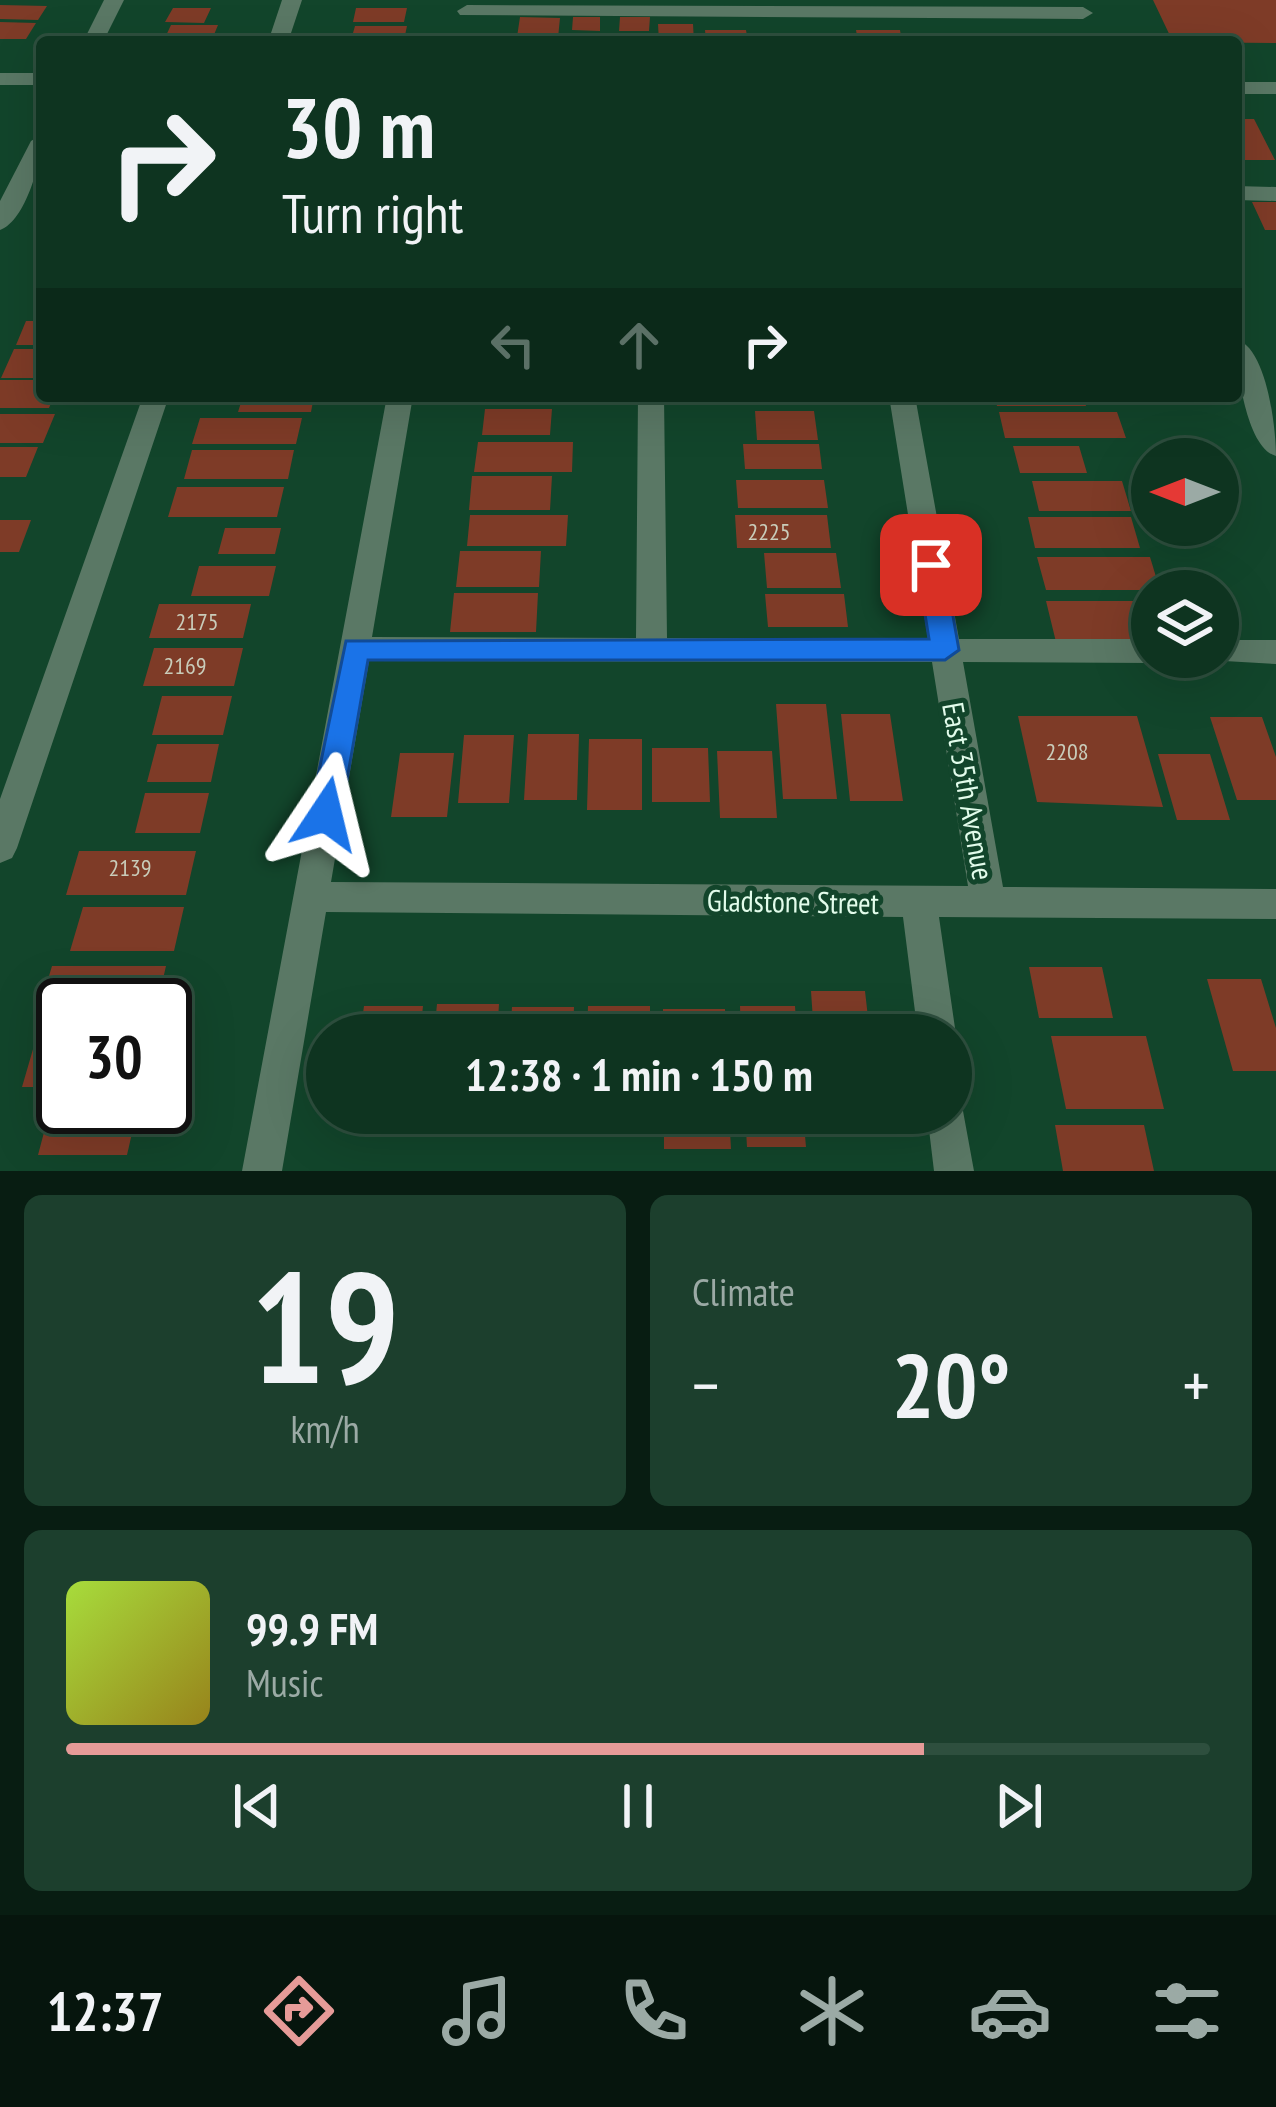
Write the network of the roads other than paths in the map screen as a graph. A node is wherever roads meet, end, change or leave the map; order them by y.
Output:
1 (114, 0) edge
2 (292, 0) edge
3 (467, 12) edge
4 (1083, 14) edge
5 (96, 36) edge
6 (280, 36) edge
7 (0, 79) edge
8 (36, 79) edge
9 (1242, 88) edge
10 (1276, 88) edge
11 (36, 153) edge
12 (1242, 193) edge
13 (1276, 194) edge
14 (0, 224) edge
15 (1242, 362) edge
16 (154, 402) edge
17 (399, 402) edge
18 (651, 402) edge
19 (903, 402) edge
20 (1276, 447) edge
21 (652, 648) junction
22 (356, 649) junction
23 (945, 650) junction
24 (1131, 651) edge
25 (1239, 652) edge
26 (1276, 652) edge
27 (0, 848) edge
28 (311, 897) junction
29 (919, 902) junction
30 (988, 902) junction
31 (1276, 904) edge
32 (934, 1014) edge
33 (950, 1134) edge
34 (262, 1171) edge
35 (954, 1171) edge

1 - 5 street
2 - 6 street
3 - 4 street
7 - 8 street
9 - 10 street
11 - 14 street
12 - 13 street
15 - 20 street
16 - 27 street
17 - 22 street
18 - 21 street
19 - 23 street, East 35th Avenue
21 - 22 street
21 - 23 street
22 - 28 street
23 - 24 street
23 - 30 street, East 35th Avenue
25 - 26 street
28 - 29 street, Gladstone Street
28 - 34 street
29 - 30 street, Gladstone Street
29 - 32 street
30 - 31 street, Gladstone Street
33 - 35 street

